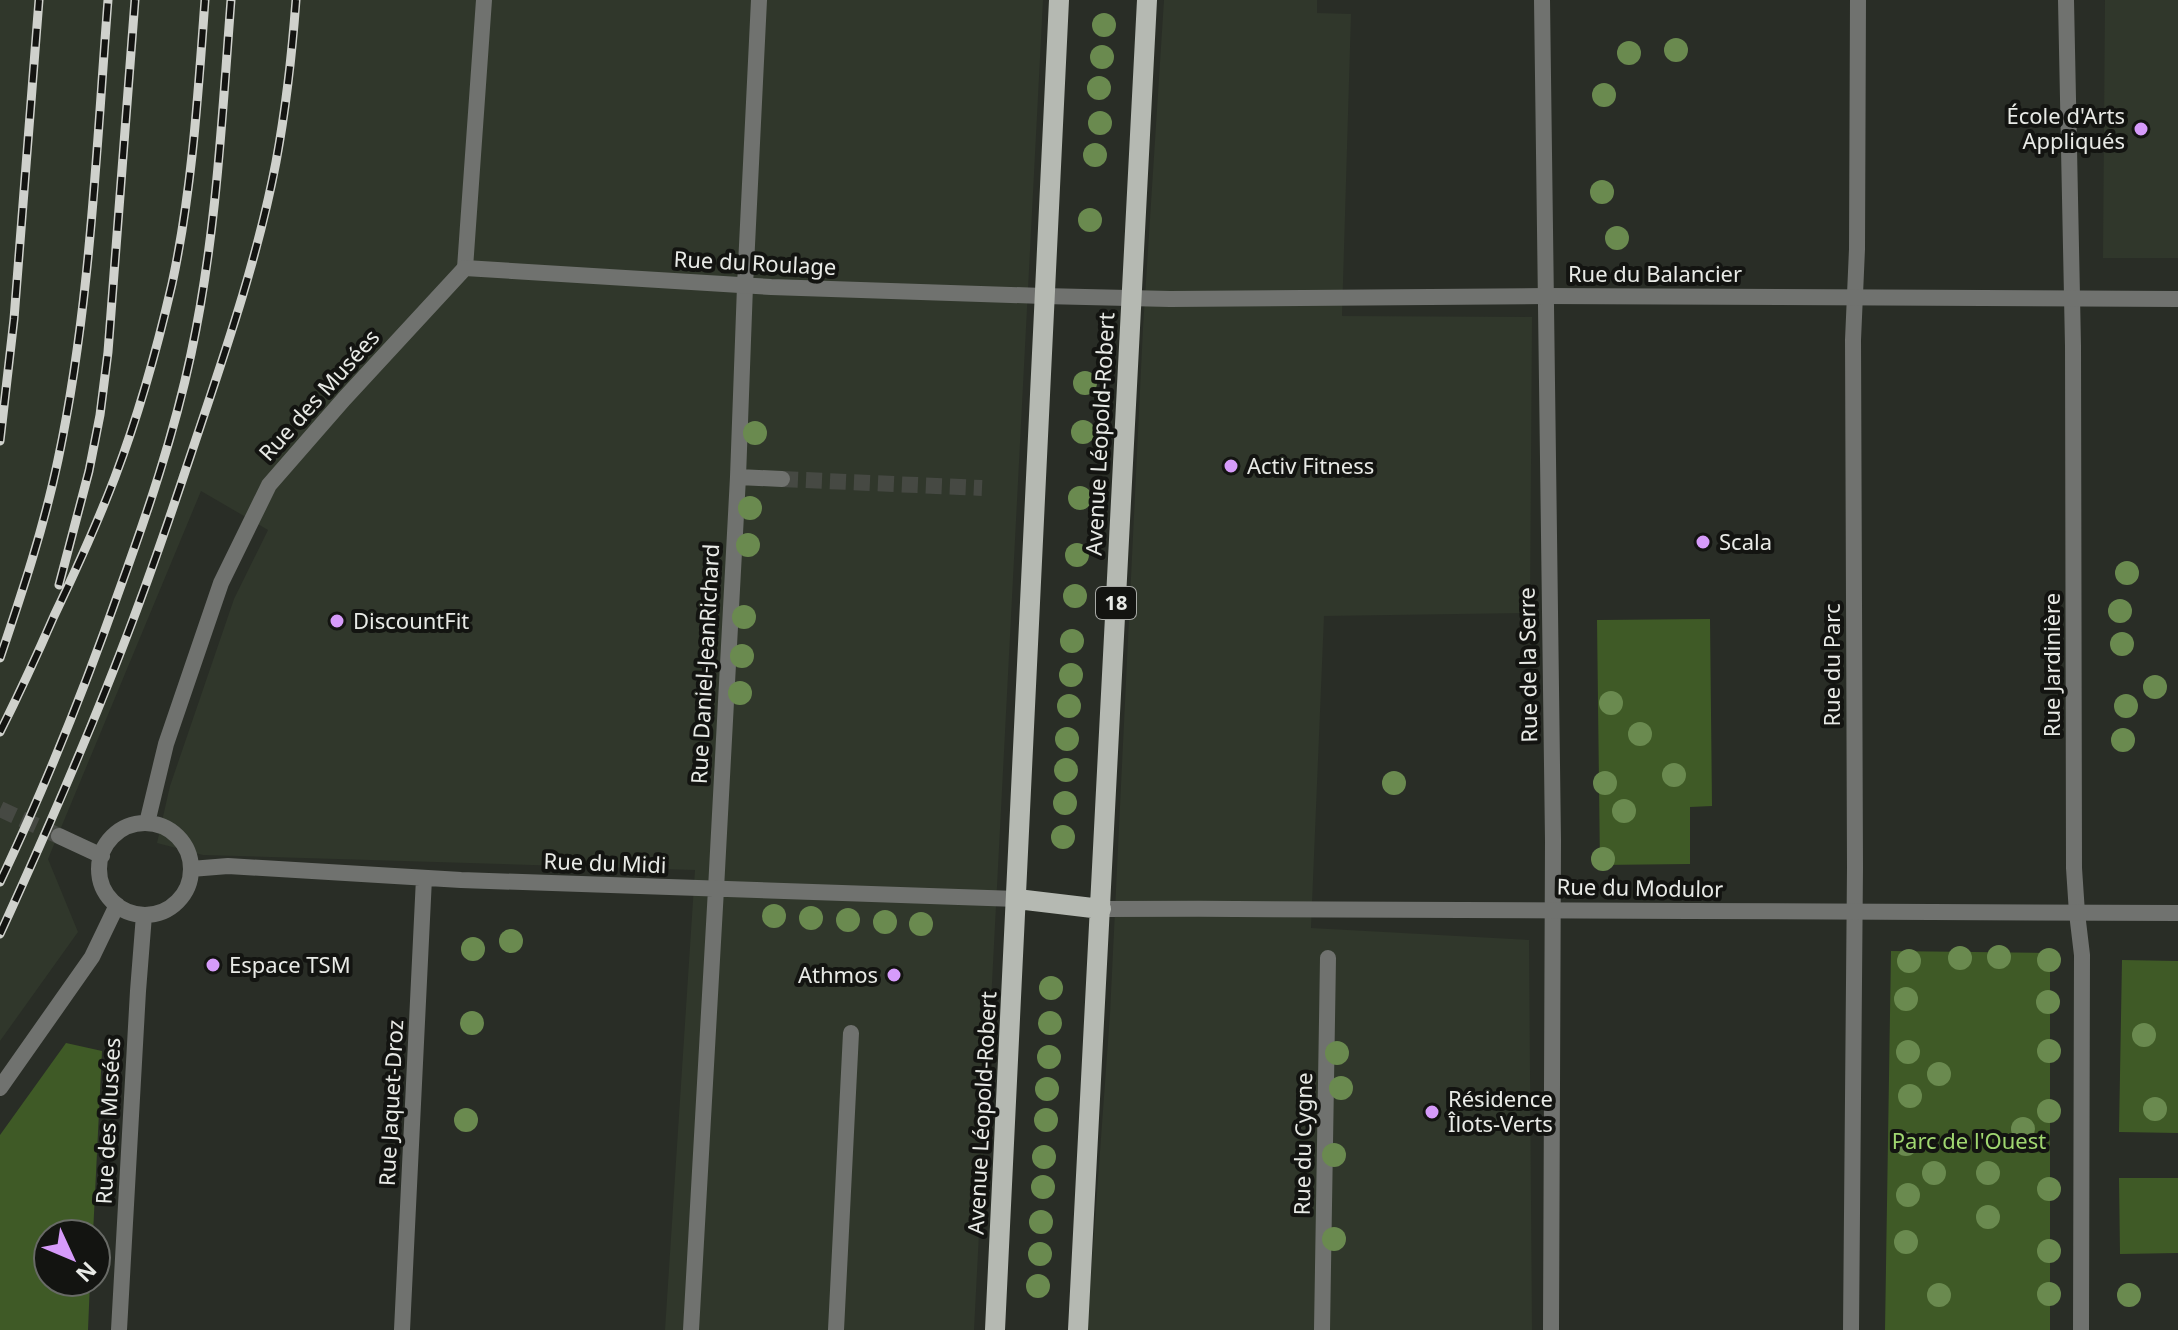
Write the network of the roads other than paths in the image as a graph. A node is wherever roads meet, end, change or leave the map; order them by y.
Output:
1 (484, 0) edge
2 (759, 0) edge
3 (1059, 0) edge
4 (1147, 0) edge
5 (1542, 0) edge
6 (1858, 0) edge
7 (2066, 0) edge
8 (465, 268) junction
9 (745, 286) junction
10 (1043, 296) junction
11 (1545, 296) junction
12 (1131, 297) junction
13 (1855, 298) junction
14 (2071, 298) junction
15 (2178, 299) edge
16 (738, 477) junction
17 (782, 479) tunnel mouth
18 (147, 823) junction
19 (59, 836) tunnel mouth
20 (102, 856) junction
21 (191, 869) junction
22 (424, 878) junction
23 (716, 889) junction
24 (1017, 899) junction
25 (117, 905) junction
26 (1101, 909) junction
27 (1552, 909) junction
28 (1854, 912) junction
29 (2077, 913) junction
30 (2178, 913) edge
31 (144, 915) junction
32 (1328, 958) dead end
33 (851, 1033) dead end
34 (0, 1088) edge
35 (119, 1330) edge
36 (402, 1330) edge
37 (691, 1330) edge
38 (836, 1330) edge
39 (995, 1330) edge
40 (1078, 1330) edge
41 (1322, 1330) edge
42 (1551, 1330) edge
43 (1851, 1330) edge
44 (2081, 1330) edge

1 - 8 street
2 - 9 street, Rue Daniel-JeanRichard
3 - 10 main road, Avenue Léopold-Robert
4 - 12 main road, Avenue Léopold-Robert / 18
5 - 11 street, Rue de la Serre
6 - 13 street, Rue du Parc
7 - 14 street, Rue Jardinière
8 - 9 street, Rue du Roulage
8 - 18 street, Rue des Musées
9 - 10 street, Rue du Roulage
9 - 16 street, Rue Daniel-JeanRichard
10 - 12 street, Avenue Léopold-Robert
10 - 24 main road, Avenue Léopold-Robert
11 - 12 street, Rue du Balancier
11 - 13 street, Rue du Balancier
11 - 27 street, Rue de la Serre
12 - 26 main road, Avenue Léopold-Robert / 18
13 - 14 street, Rue du Balancier
13 - 28 street, Rue du Parc
14 - 15 street, Rue du Balancier
14 - 29 street, Rue Jardinière
16 - 17 street
16 - 23 street, Rue Daniel-JeanRichard
18 - 20 street
18 - 21 street
19 - 20 street
20 - 25 street
21 - 22 street, Rue du Midi
21 - 31 street
22 - 23 street, Rue du Midi
22 - 36 street, Rue Jaquet-Droz
23 - 24 street, Rue du Midi
23 - 37 street, Rue Daniel-JeanRichard
24 - 26 main road
24 - 39 main road, Avenue Léopold-Robert
25 - 31 street
25 - 34 street
26 - 27 street, Rue du Modulor
26 - 40 main road, Avenue Léopold-Robert / 18
27 - 28 street, Rue du Modulor
27 - 42 street, Rue de la Serre
28 - 29 street, Rue du Modulor
28 - 43 street, Rue du Parc
29 - 30 street, Rue du Modulor
29 - 44 street, Rue Jardinière
31 - 35 street, Rue des Musées
32 - 41 street, Rue du Cygne
33 - 38 street

